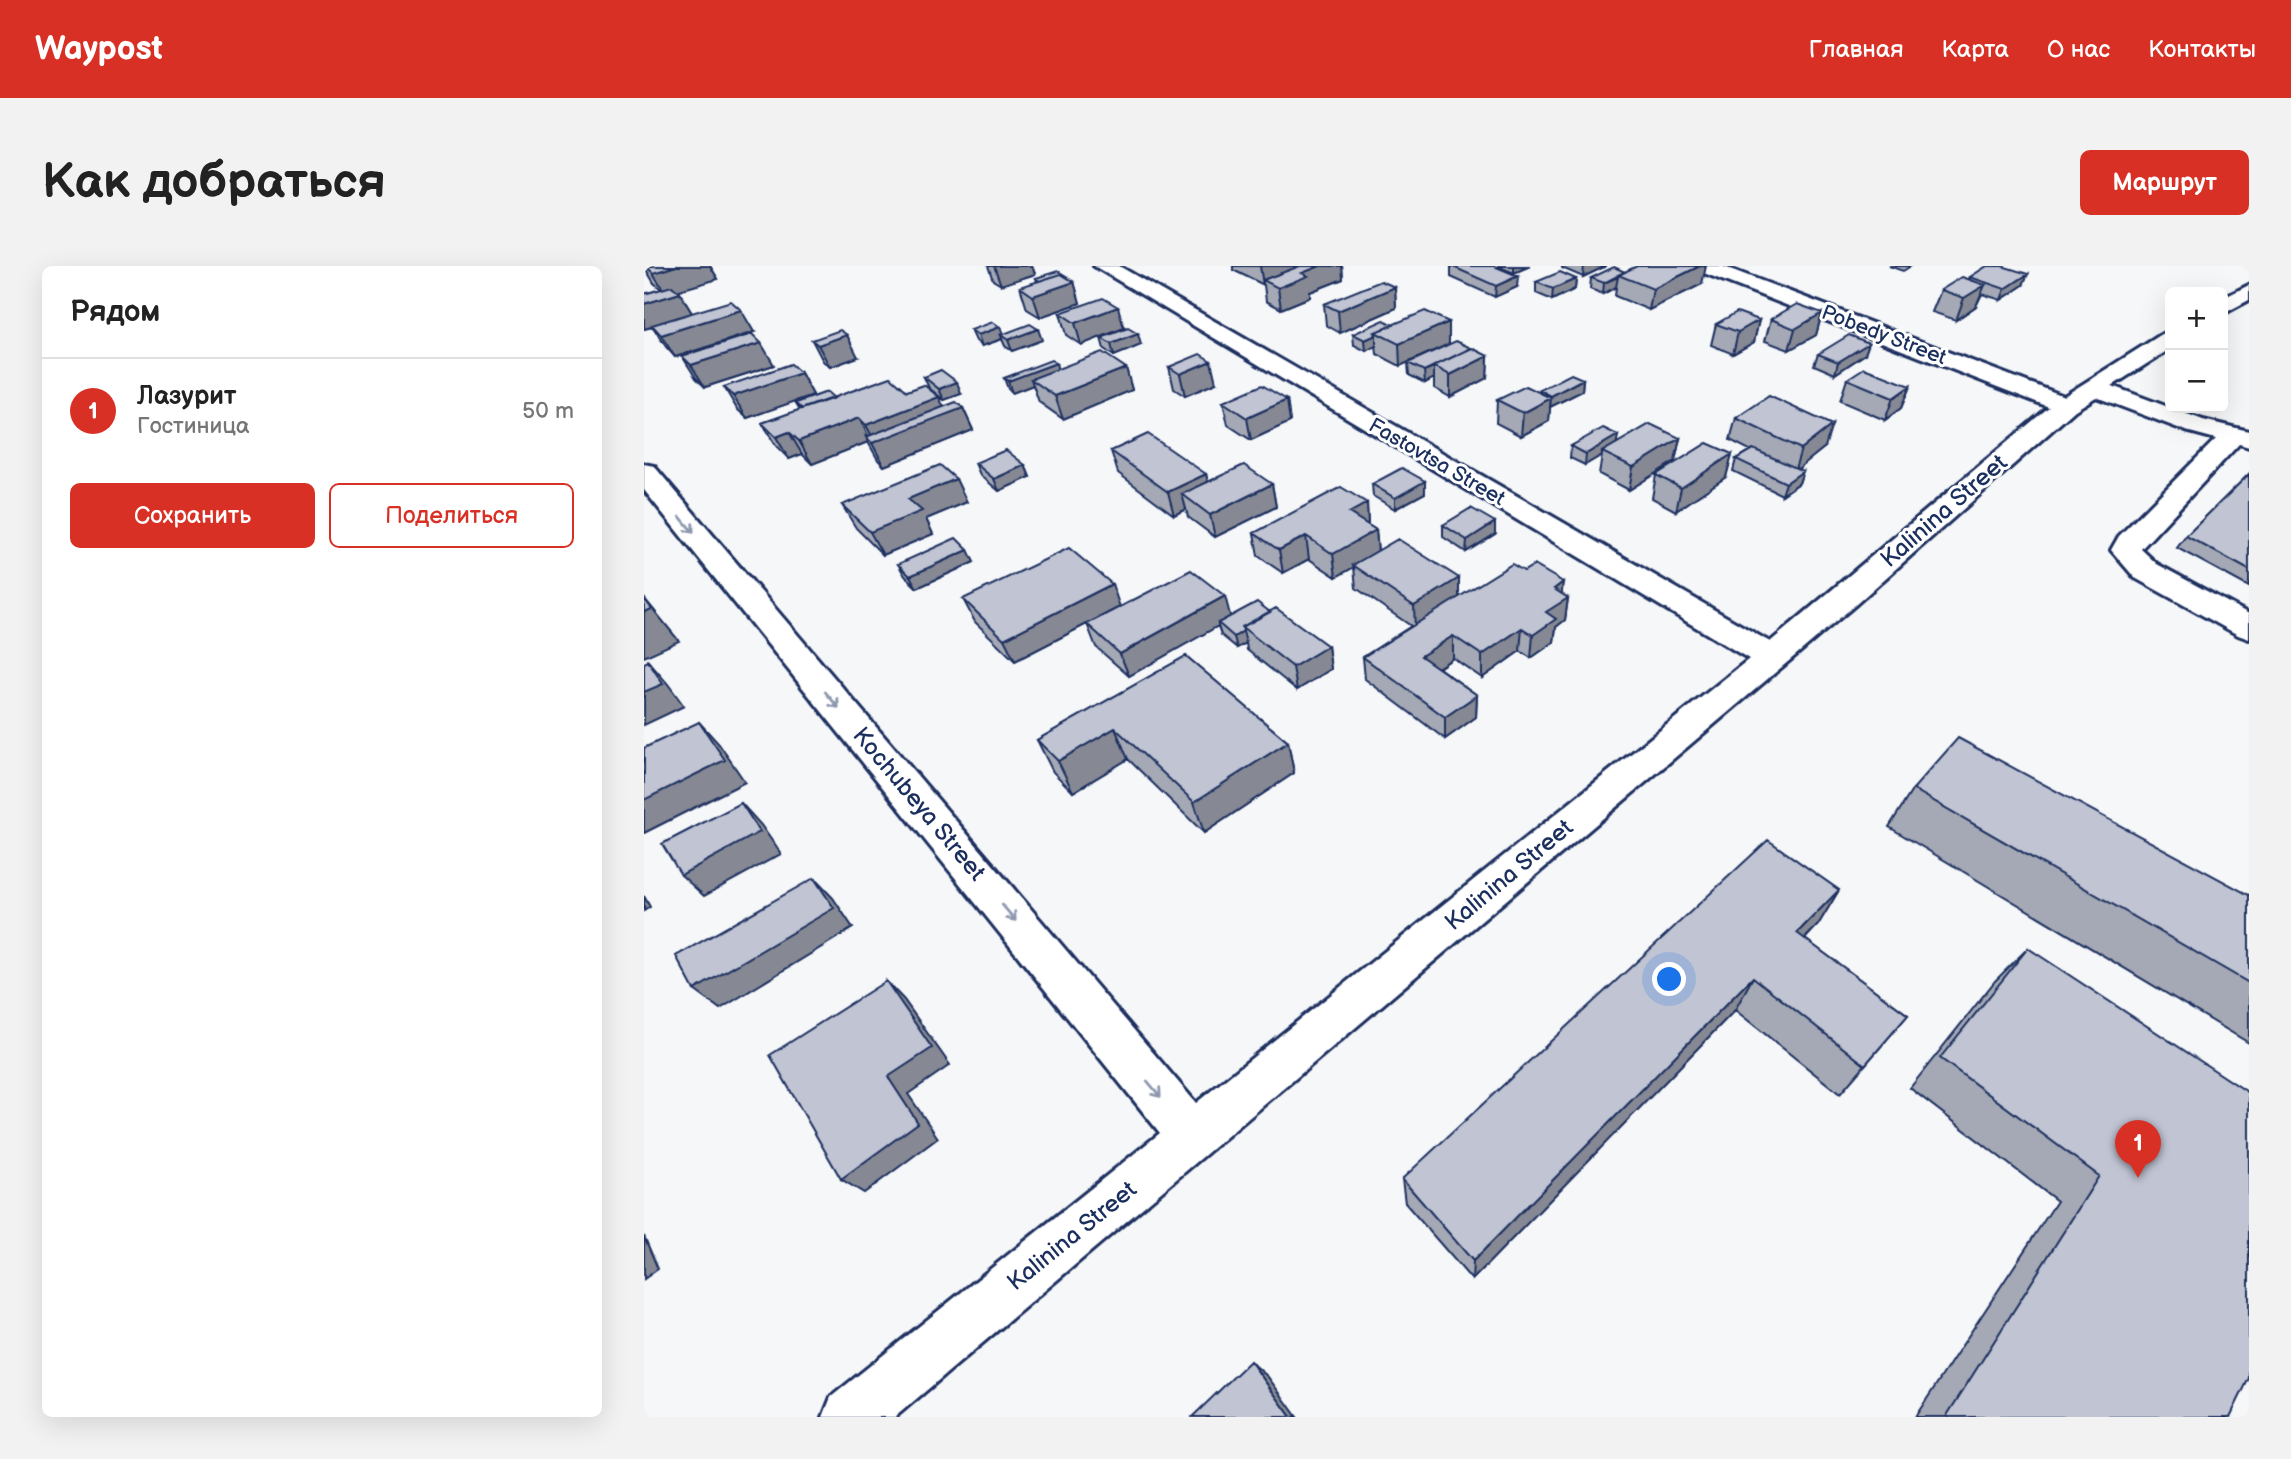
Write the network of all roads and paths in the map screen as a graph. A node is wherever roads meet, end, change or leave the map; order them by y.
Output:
1 (1104, 266) edge
2 (1703, 266) edge
3 (2249, 292) edge
4 (2228, 304) edge
5 (2165, 342) edge
6 (2079, 396) junction
7 (2242, 437) edge
8 (644, 472) edge
9 (2249, 628) edge
10 (1770, 657) junction
11 (1193, 1136) junction
12 (851, 1417) edge

1 - 10 street, Fastovtsa Street
2 - 6 street, Pobedy Street
3 - 4 street
5 - 6 street, Kalinina Street
6 - 7 street, Pobedy Street
6 - 10 street, Kalinina Street
7 - 9 street
8 -> 11 street, Kochubeya Street
10 - 11 street, Kalinina Street
11 - 12 street, Kalinina Street

